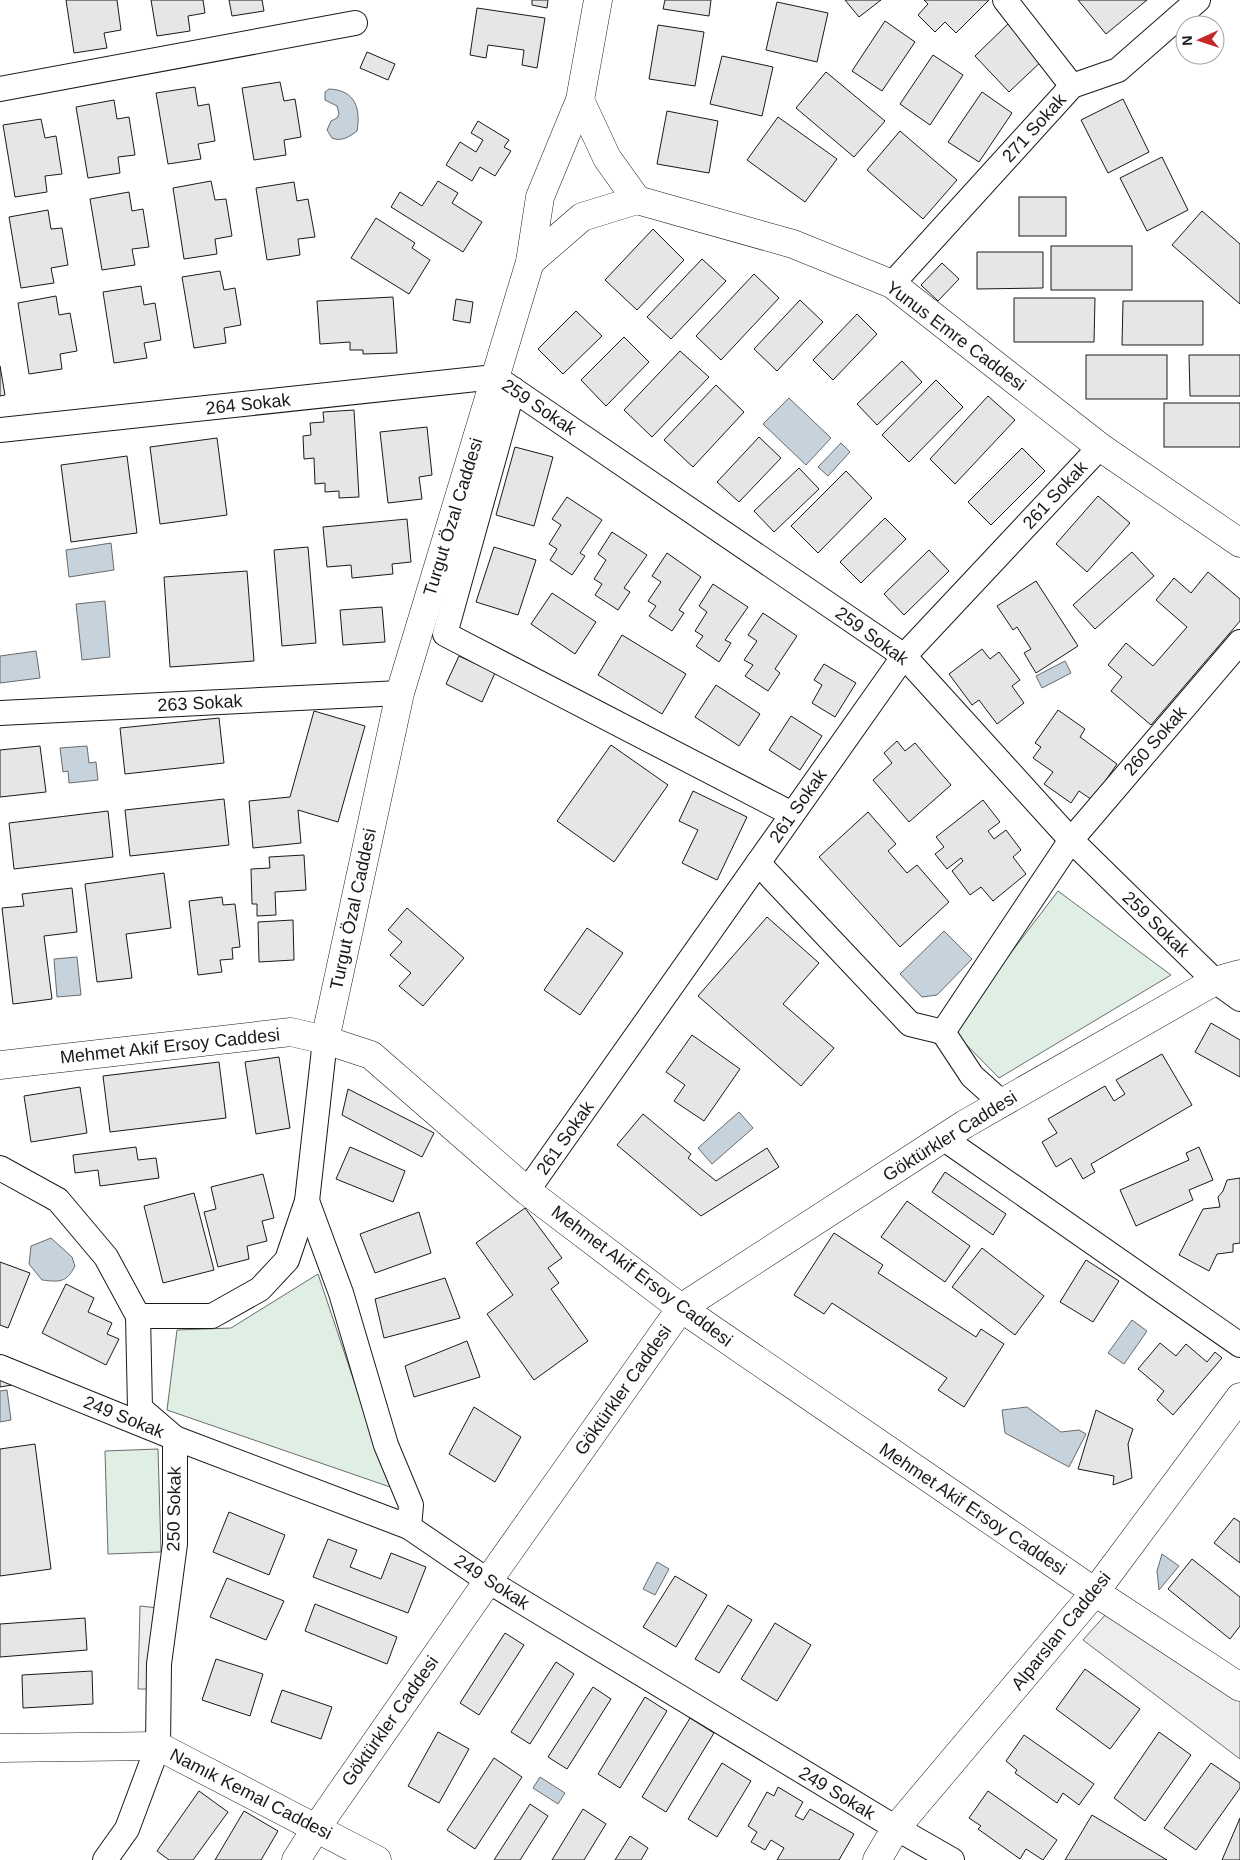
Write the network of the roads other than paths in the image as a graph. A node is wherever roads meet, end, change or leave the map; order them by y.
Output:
1 (598, 0) edge
2 (1005, 0) edge
3 (1198, 0) edge
4 (355, 23) dead end
5 (1072, 86) junction
6 (0, 89) edge
7 (580, 100) junction
8 (636, 200) junction
9 (530, 262) junction
10 (892, 284) junction
11 (504, 383) junction
12 (0, 430) edge
13 (1100, 447) junction
14 (1240, 543) edge
15 (1240, 642) edge
16 (904, 656) junction
17 (400, 693) junction
18 (0, 713) edge
19 (792, 814) junction
20 (1070, 840) junction
21 (758, 863) junction
22 (1228, 978) edge
23 (1240, 999) edge
24 (943, 1032) junction
25 (325, 1040) junction
26 (0, 1065) edge
27 (1002, 1103) junction
28 (943, 1138) junction
29 (0, 1168) edge
30 (528, 1191) junction
31 (307, 1201) junction
32 (680, 1308) junction
33 (138, 1316) junction
34 (1240, 1345) edge
35 (0, 1367) edge
36 (1240, 1397) edge
37 (176, 1438) junction
38 (409, 1527) junction
39 (488, 1581) junction
40 (1095, 1592) junction
41 (1240, 1687) edge
42 (158, 1746) junction
43 (0, 1748) edge
44 (317, 1827) junction
45 (896, 1828) junction
46 (105, 1860) edge
47 (296, 1860) edge
48 (377, 1860) edge
49 (877, 1860) edge
50 (952, 1860) edge

1 - 7 street, Turgut Özal Caddesi
2 - 5 street
3 - 5 street, 271 Sokak
4 - 6 street
5 - 10 street, 271 Sokak
7 - 8 street
7 - 9 street, Turgut Özal Caddesi
8 - 9 street
8 - 10 street, Yunus Emre Caddesi
9 - 11 street, Turgut Özal Caddesi
10 - 13 street, Yunus Emre Caddesi
11 - 12 street, 264 Sokak
11 - 16 street, 259 Sokak
11 - 17 street, Turgut Özal Caddesi
11 - 19 street
13 - 14 street, Yunus Emre Caddesi
13 - 16 street, 261 Sokak
15 - 20 street, 260 Sokak
16 - 19 street, 261 Sokak
16 - 20 street, 259 Sokak
17 - 18 street, 263 Sokak
17 - 25 street, Turgut Özal Caddesi
19 - 21 street, 261 Sokak
20 - 22 street, 259 Sokak
20 - 24 street, 260 Sokak
21 - 24 street
21 - 30 street, 261 Sokak
22 - 23 street, 259 Sokak
22 - 27 street, Göktürkler Caddesi
24 - 27 street
25 - 26 street, Mehmet Akif Ersoy Caddesi
25 - 30 street, Mehmet Akif Ersoy Caddesi
25 - 31 street
27 - 28 street, Göktürkler Caddesi
28 - 32 street, Göktürkler Caddesi
28 - 34 street
29 - 33 street
30 - 32 street, Mehmet Akif Ersoy Caddesi
31 - 33 street
31 - 38 street
32 - 39 street, Göktürkler Caddesi
32 - 40 street, Mehmet Akif Ersoy Caddesi
33 - 37 street
35 - 37 street, 249 Sokak
36 - 40 street, Alparslan Caddesi
37 - 38 street, 249 Sokak
37 - 42 street, 250 Sokak
38 - 39 street, 249 Sokak
39 - 44 street, Göktürkler Caddesi
39 - 45 street, 249 Sokak
40 - 41 street, Mehmet Akif Ersoy Caddesi
40 - 45 street, Alparslan Caddesi
42 - 43 street, Namık Kemal Caddesi
42 - 44 street, Namık Kemal Caddesi
42 - 46 street, 250 Sokak
44 - 47 street, Göktürkler Caddesi
44 - 48 street, Namık Kemal Caddesi
45 - 49 street, Alparslan Caddesi
45 - 50 street, 249 Sokak

